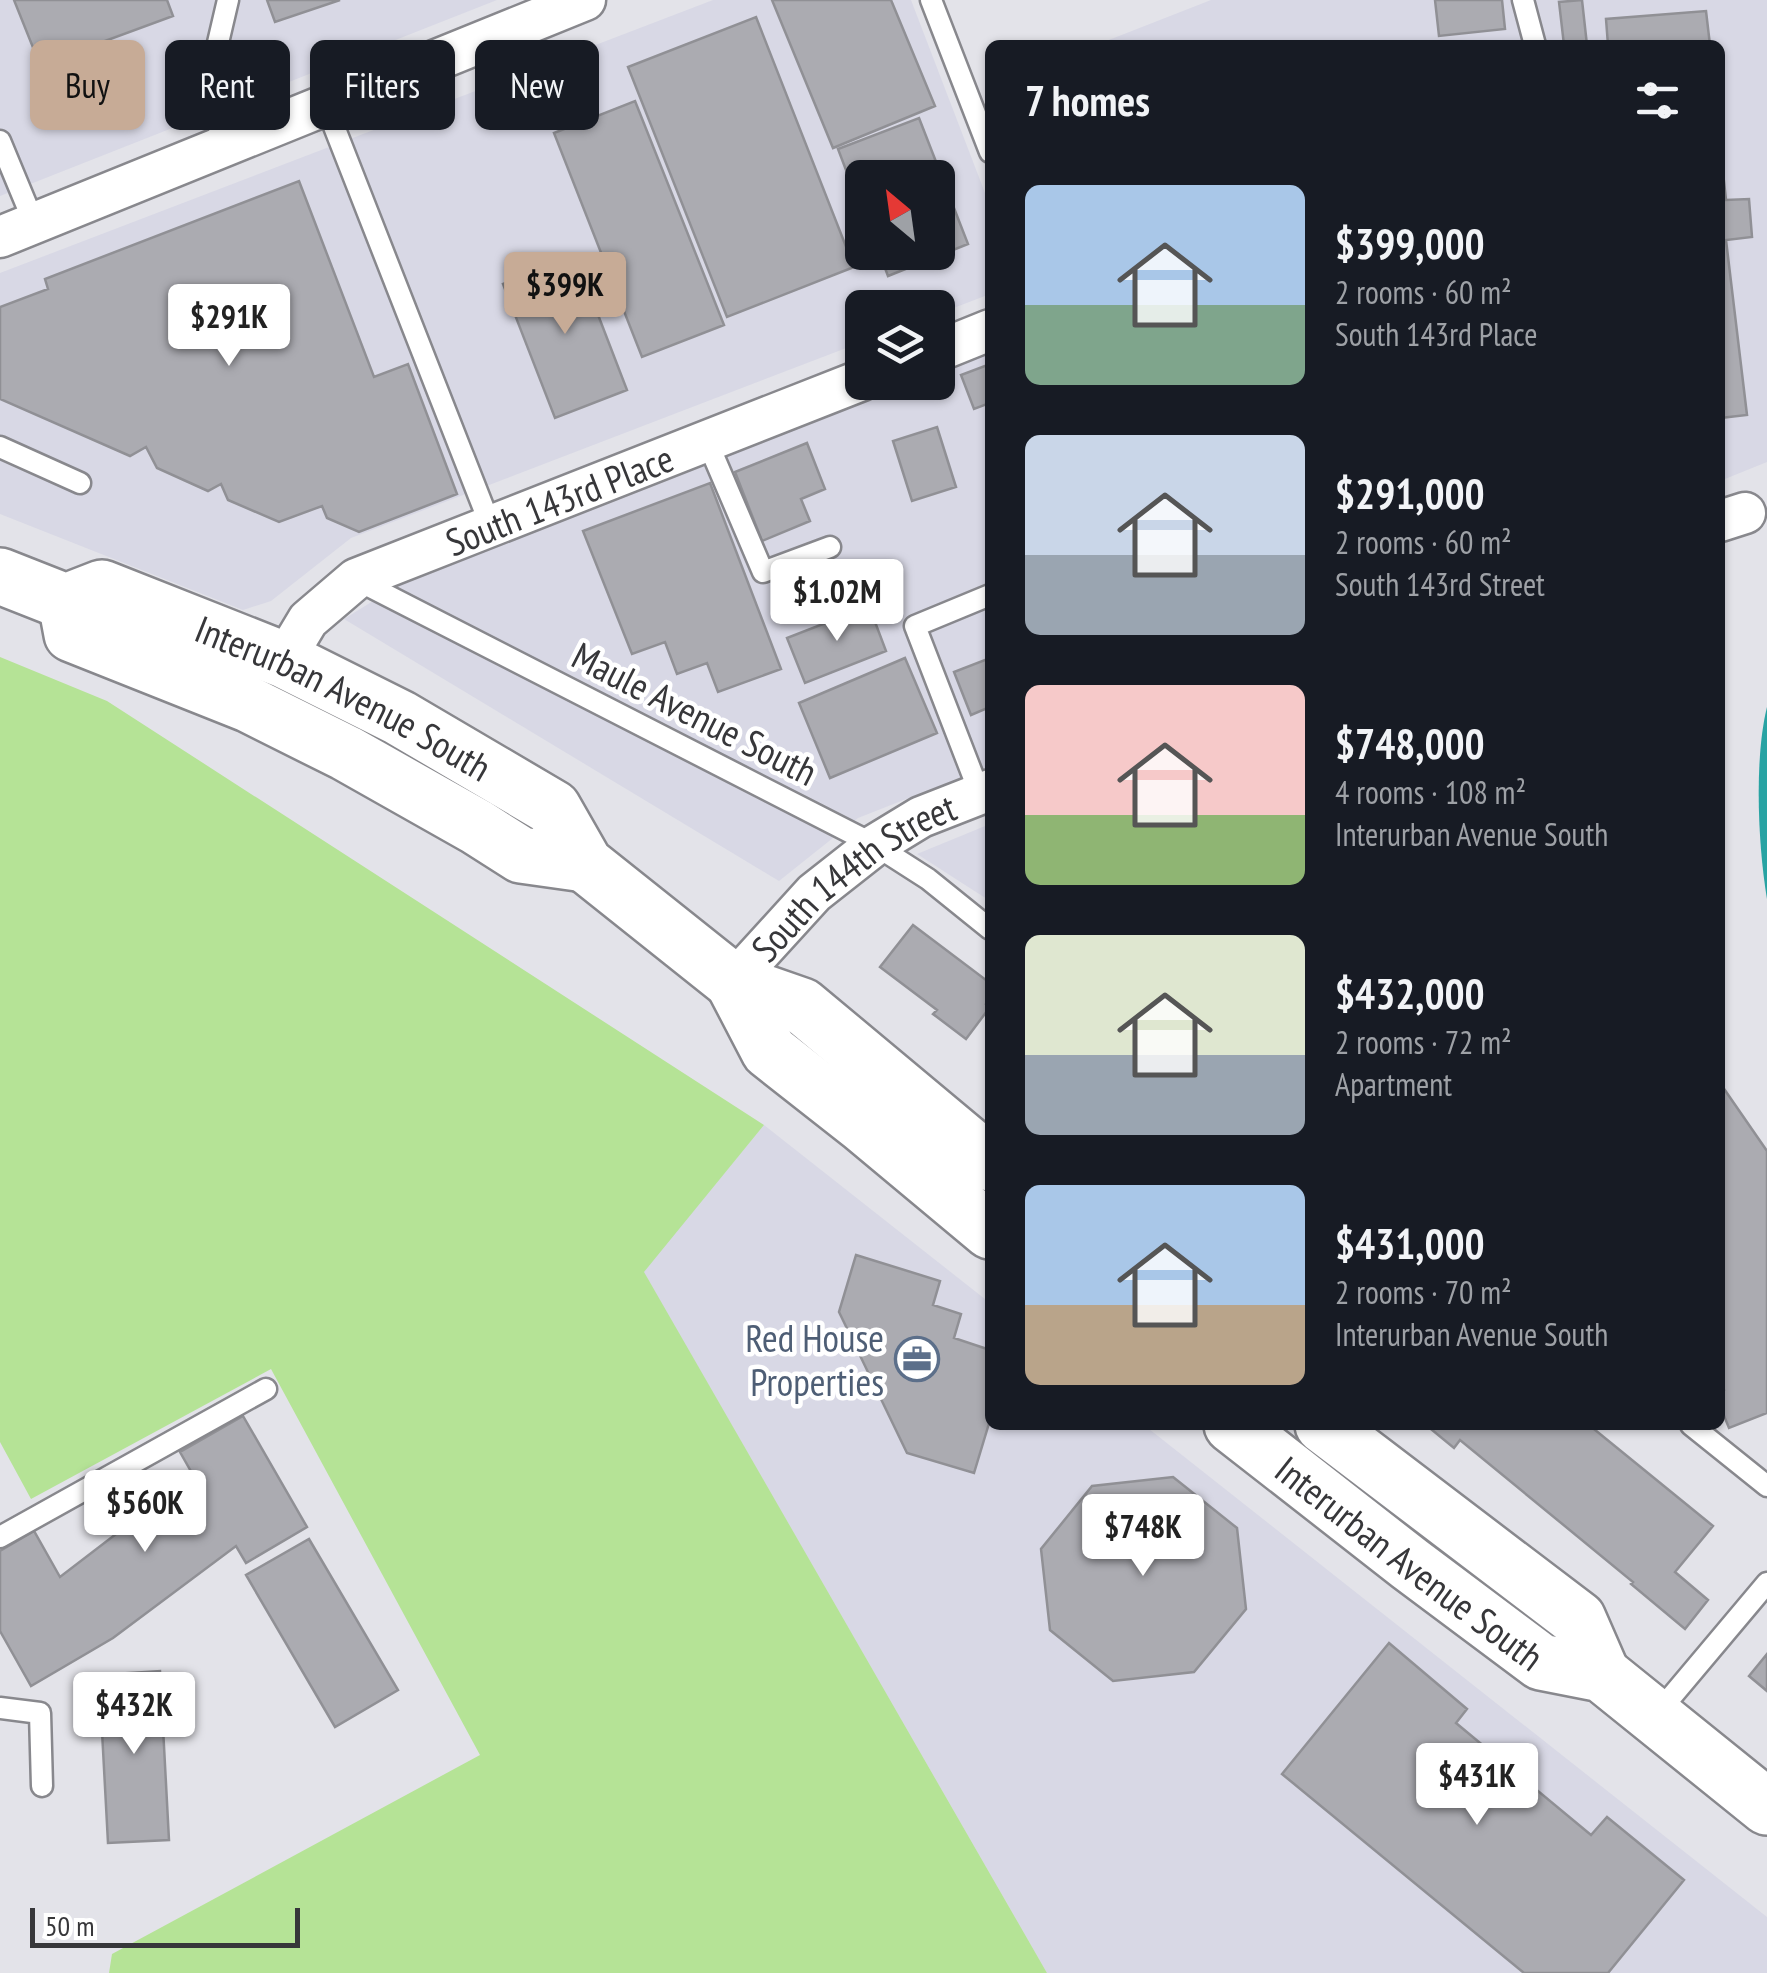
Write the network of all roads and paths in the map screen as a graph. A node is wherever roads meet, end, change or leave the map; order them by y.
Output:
1 (228, 0) edge
2 (931, 0) edge
3 (1523, 0) edge
4 (563, 4) edge
5 (1534, 40) edge
6 (455, 50) edge
7 (310, 112) edge
8 (335, 130) edge
9 (985, 139) edge
10 (0, 141) edge
11 (226, 146) junction
12 (17, 230) edge
13 (985, 332) edge
14 (955, 344) edge
15 (845, 387) edge
16 (707, 441) junction
17 (0, 447) edge
18 (80, 483) dead end
19 (490, 527) junction
20 (830, 547) dead end
21 (0, 576) edge
22 (356, 579) junction
23 (985, 597) edge
24 (66, 602) junction
25 (284, 660) junction
26 (985, 792) edge
27 (876, 844) junction
28 (584, 864) junction
29 (985, 926) edge
30 (734, 982) junction
31 (985, 1158) edge
32 (985, 1227) edge
33 (266, 1389) dead end
34 (1238, 1430) edge
35 (1331, 1430) edge
36 (1697, 1430) edge
37 (1767, 1486) edge
38 (0, 1536) edge
39 (1767, 1583) edge
40 (1602, 1674) junction
41 (0, 1708) edge
42 (1655, 1717) junction
43 (42, 1786) dead end
44 (1767, 1806) edge

1 - 11 lane
2 - 9 lane
3 - 5 lane
4 - 6 street
7 - 11 street
8 - 19 lane
10 - 12 lane
11 - 12 street
13 - 14 street
15 - 16 street, South 143rd Place
16 - 19 street, South 143rd Place
16 - 20 lane
17 - 18 lane
19 - 22 street, South 143rd Place
21 - 24 main road
22 - 25 street, South 143rd Place
22 - 27 lane, Maule Avenue South
23 - 26 lane
24 - 25 main road, Interurban Avenue South
24 - 28 main road, Interurban Avenue South
25 - 28 main road, Interurban Avenue South
26 - 27 street, South 144th Street
27 - 29 lane, Maule Avenue South
27 - 30 street, South 144th Street
28 - 30 main road, Interurban Avenue South
30 - 31 main road, Interurban Avenue South
30 - 32 main road, Interurban Avenue South
33 - 38 lane
34 - 40 main road, Interurban Avenue South
35 - 40 main road, Interurban Avenue South
36 - 37 lane
39 - 42 lane
40 - 42 main road, Interurban Avenue South
41 - 43 lane
42 - 44 main road, Interurban Avenue South

